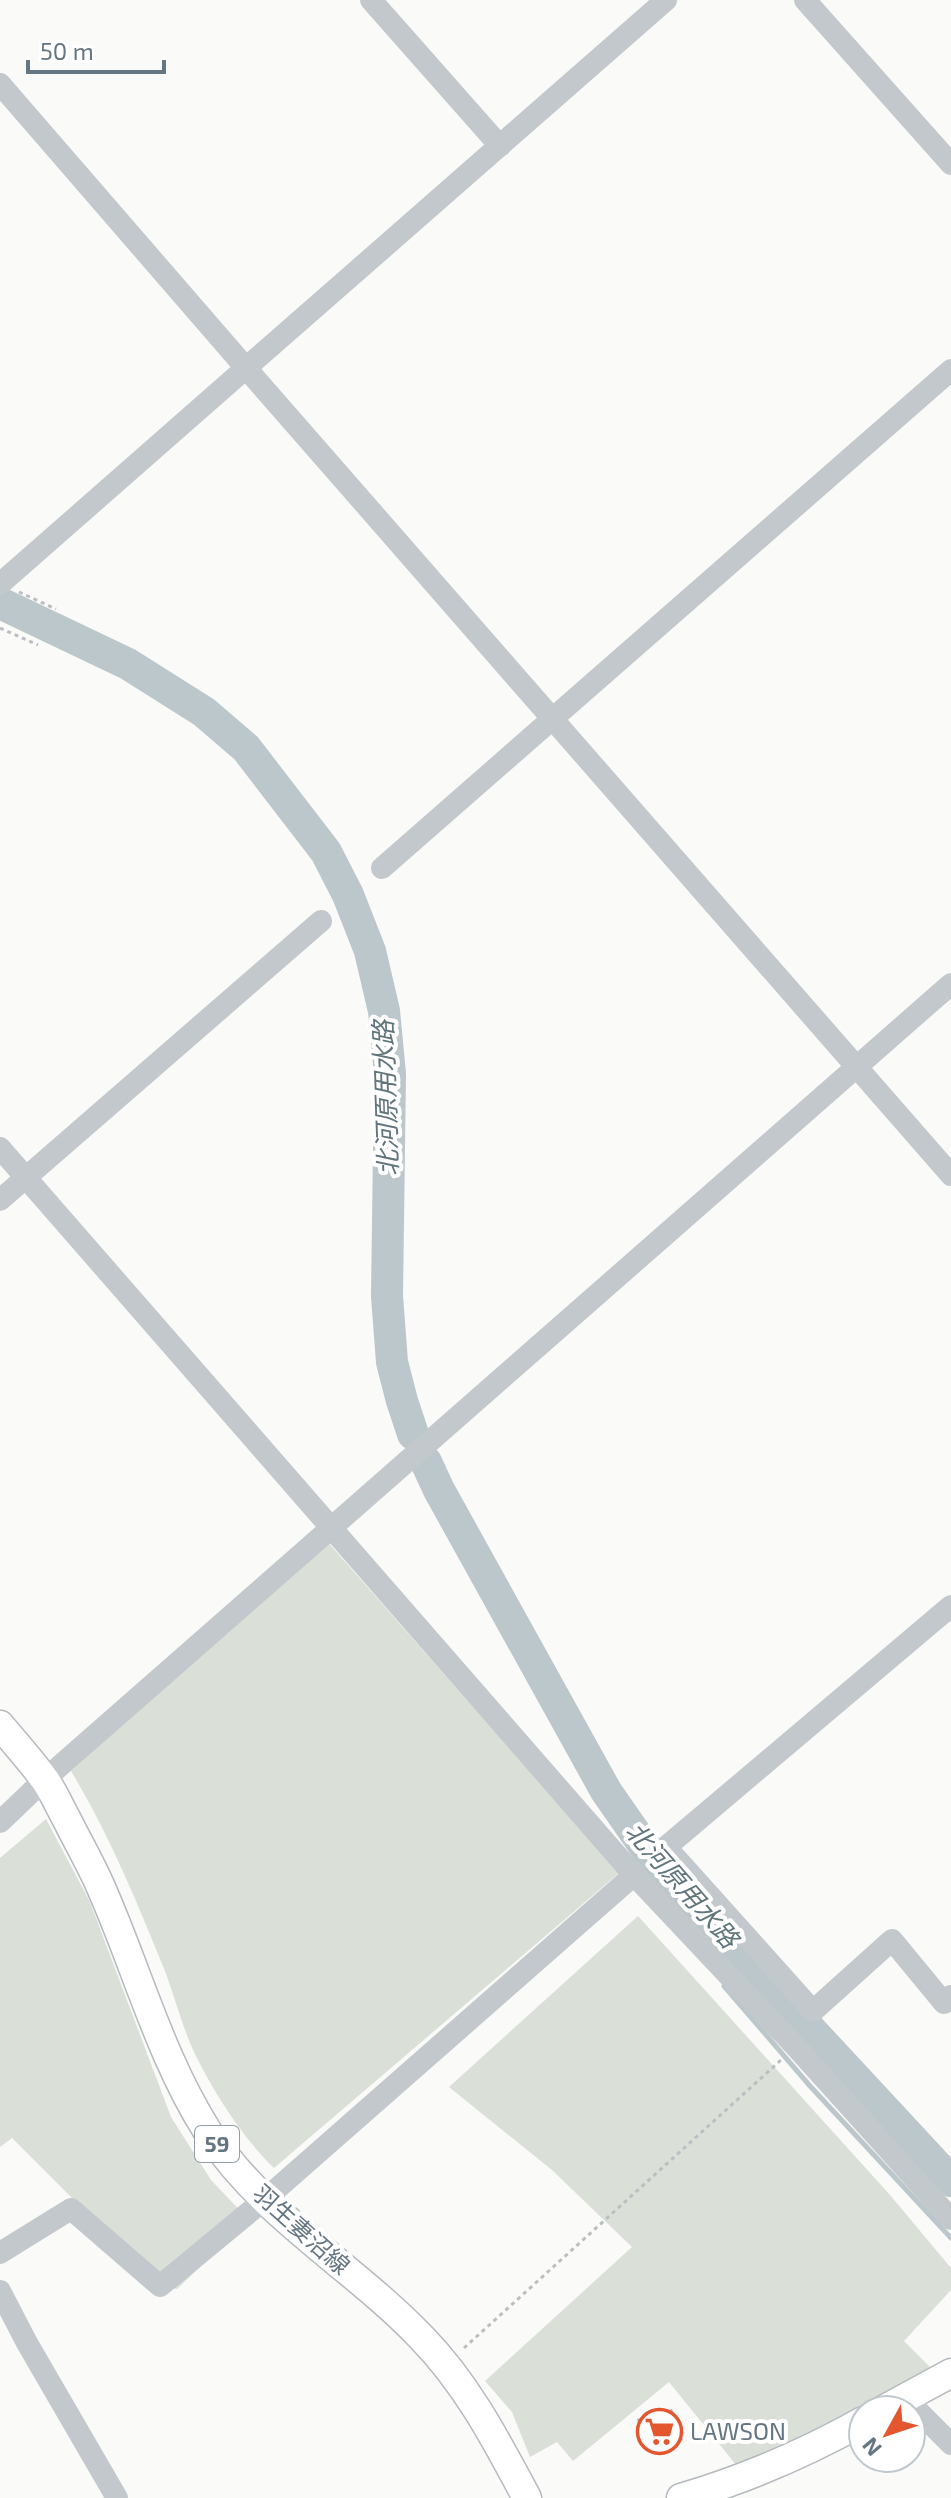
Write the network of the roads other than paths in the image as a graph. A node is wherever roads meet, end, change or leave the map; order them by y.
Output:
1 (371, 0) edge
2 (666, 0) edge
3 (805, 0) edge
4 (0, 84) edge
5 (500, 146) junction
6 (951, 164) edge
7 (246, 368) junction
8 (951, 370) edge
9 (0, 584) edge
10 (553, 720) junction
11 (382, 868) dead end
12 (321, 921) dead end
13 (951, 984) edge
14 (857, 1068) junction
15 (0, 1148) edge
16 (951, 1175) edge
17 (26, 1177) junction
18 (0, 1200) edge
19 (331, 1528) junction
20 (951, 1606) edge
21 (0, 1725) edge
22 (45, 1779) junction
23 (0, 1822) edge
24 (634, 1875) junction
25 (951, 1996) edge
26 (264, 2200) junction
27 (951, 2219) edge
28 (0, 2253) edge
29 (0, 2291) edge
30 (951, 2373) edge
31 (912, 2394) edge
32 (927, 2427) edge
33 (847, 2429) edge
34 (951, 2444) edge
35 (734, 2491) edge
36 (117, 2498) edge
37 (527, 2498) edge
38 (681, 2498) edge

1 - 5 street
2 - 5 street
3 - 6 street
4 - 7 street
5 - 7 street
7 - 9 street
7 - 10 street
8 - 10 street
10 - 11 street
10 - 14 street
12 - 17 street
13 - 14 street
14 - 16 street
14 - 19 street
15 - 17 street
17 - 18 street
17 - 19 street
19 - 22 street
19 - 24 street
20 - 25 street
21 - 22 main road, 羽生妻沼線 / 59
22 - 23 street
22 - 26 main road, 羽生妻沼線 / 59
24 - 26 street
24 - 27 street
26 - 28 street
26 - 37 main road, 羽生妻沼線 / 59
29 - 36 street
30 - 31 main road
32 - 34 street
33 - 35 main road
35 - 38 main road

